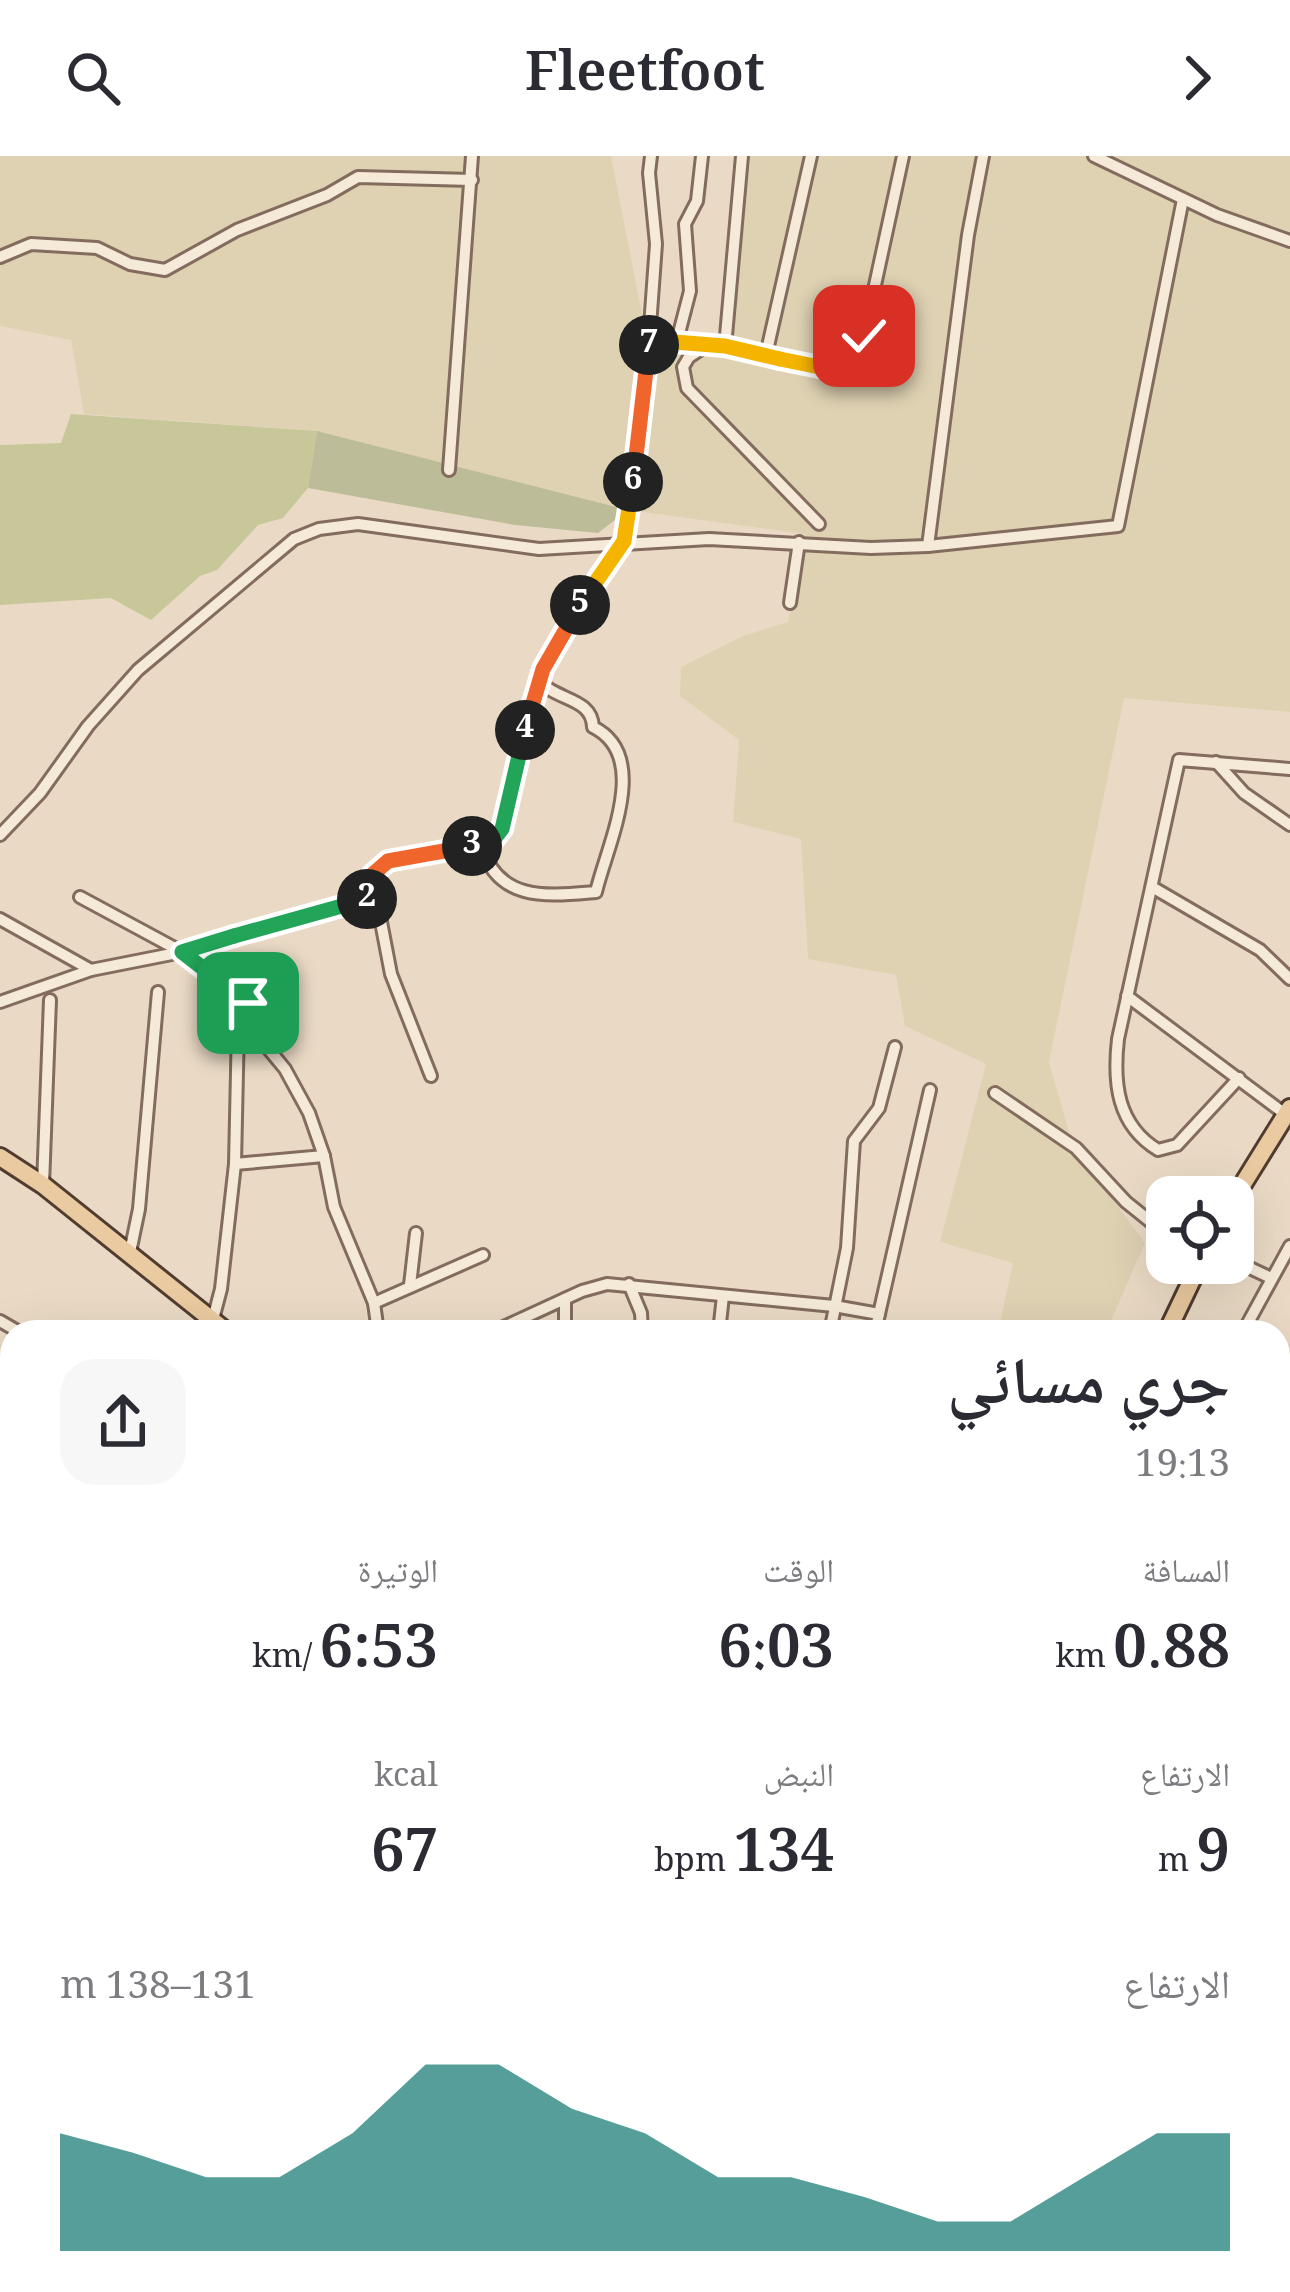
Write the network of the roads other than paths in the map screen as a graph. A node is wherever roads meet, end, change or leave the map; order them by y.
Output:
1 (472, 156) edge
2 (651, 156) edge
3 (702, 156) edge
4 (742, 156) edge
5 (811, 156) edge
6 (903, 156) edge
7 (983, 156) edge
8 (1094, 156) edge
9 (472, 180) junction
10 (1183, 199) junction
11 (1290, 241) edge
12 (0, 256) edge
13 (649, 340) junction
14 (677, 341) junction
15 (707, 345) junction
16 (725, 346) junction
17 (766, 355) junction
18 (449, 470) dead end
19 (819, 524) dead end
20 (624, 541) junction
21 (799, 542) junction
22 (928, 546) junction
23 (790, 603) dead end
24 (539, 680) junction
25 (1216, 762) junction
26 (1290, 769) edge
27 (1290, 825) edge
28 (0, 835) edge
29 (482, 844) junction
30 (1152, 887) junction
31 (80, 897) dead end
32 (374, 897) junction
33 (0, 919) edge
34 (182, 952) junction
35 (91, 970) junction
36 (1290, 979) edge
37 (158, 992) dead end
38 (290, 994) dead end
39 (1127, 996) junction
40 (50, 1000) dead end
41 (0, 1002) edge
42 (895, 1047) dead end
43 (431, 1076) dead end
44 (1239, 1078) junction
45 (930, 1090) dead end
46 (995, 1093) dead end
47 (1287, 1111) edge
48 (324, 1156) junction
49 (2, 1161) edge
50 (235, 1164) junction
51 (1248, 1176) edge
52 (43, 1185) junction
53 (1146, 1218) edge
54 (416, 1233) dead end
55 (1290, 1246) edge
56 (483, 1255) dead end
57 (129, 1257) junction
58 (1254, 1270) edge
59 (1271, 1279) junction
60 (629, 1284) junction
61 (1190, 1284) edge
62 (410, 1285) junction
63 (723, 1296) junction
64 (565, 1299) junction
65 (374, 1304) junction
66 (834, 1306) junction
67 (879, 1314) junction
68 (210, 1320) edge
69 (219, 1320) edge
70 (376, 1320) edge
71 (519, 1320) edge
72 (565, 1320) edge
73 (641, 1320) edge
74 (720, 1320) edge
75 (832, 1320) edge
76 (878, 1320) edge
77 (1174, 1320) edge
78 (1249, 1320) edge

1 - 9 street
2 - 13 street
3 - 14 street
4 - 16 street
5 - 17 street
6 - 17 street
7 - 22 street
8 - 10 street
9 - 12 street
9 - 18 street
10 - 11 street
10 - 22 street
13 - 14 street
13 - 20 street
14 - 15 street
15 - 16 street
15 - 19 street
16 - 17 street
20 - 21 street
20 - 24 street
20 - 28 street
21 - 22 street
21 - 23 street
24 - 29 street
24 - 29 street
25 - 26 street
25 - 27 street
25 - 30 street
29 - 32 street
30 - 36 street
30 - 39 street
31 - 34 street
32 - 34 street
32 - 43 street
33 - 35 street
34 - 35 street
34 - 38 street
35 - 41 street
37 - 57 street
39 - 44 street
39 - 44 street
40 - 52 street
42 - 66 street
44 - 47 street
45 - 67 street
46 - 53 street
47 - 51 main road
48 - 50 street
48 - 50 street
48 - 65 street
49 - 52 main road
50 - 69 street
52 - 57 main road
54 - 62 street
55 - 59 street
56 - 62 street
57 - 68 main road
58 - 59 street
59 - 78 street
60 - 63 street
60 - 64 street
60 - 73 street
61 - 77 main road
62 - 65 street
63 - 66 street
63 - 74 street
64 - 71 street
64 - 72 street
65 - 70 street
66 - 67 street
66 - 75 street
67 - 76 street

